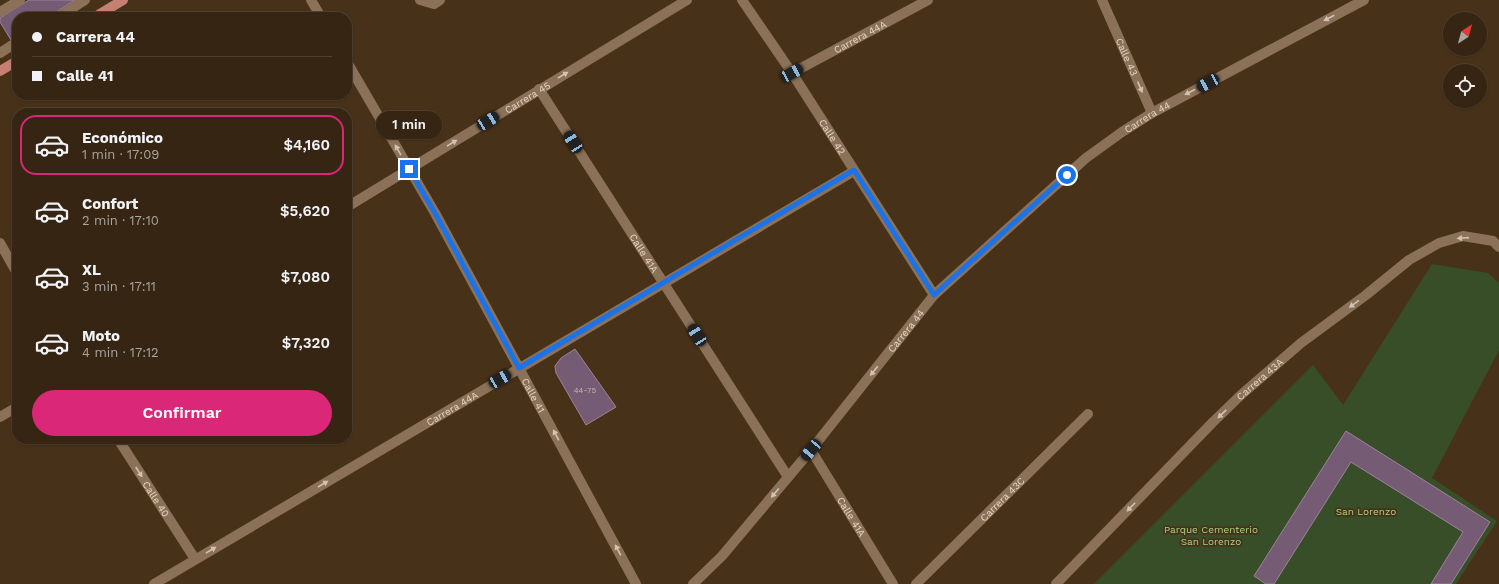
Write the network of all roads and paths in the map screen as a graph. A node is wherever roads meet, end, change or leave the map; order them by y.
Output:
1 (20, 0) edge
2 (85, 0) edge
3 (123, 0) edge
4 (312, 0) edge
5 (420, 0) edge
6 (440, 0) edge
7 (687, 0) edge
8 (742, 0) edge
9 (928, 0) edge
10 (1102, 0) edge
11 (1364, 0) edge
12 (0, 12) edge
13 (66, 12) edge
14 (103, 12) edge
15 (318, 12) edge
16 (12, 45) edge
17 (0, 53) edge
18 (12, 64) edge
19 (0, 71) edge
20 (352, 71) edge
21 (792, 73) junction
22 (539, 90) junction
23 (1152, 113) junction
24 (409, 169) junction
25 (854, 170) junction
26 (352, 204) edge
27 (0, 243) edge
28 (1499, 247) edge
29 (12, 264) edge
30 (663, 283) junction
31 (934, 295) junction
32 (519, 368) junction
33 (12, 410) edge
34 (1088, 414) dead end
35 (0, 417) edge
36 (121, 444) edge
37 (811, 450) junction
38 (788, 477) junction
39 (195, 559) junction
40 (154, 584) edge
41 (636, 584) edge
42 (693, 584) edge
43 (893, 584) edge
44 (916, 584) edge
45 (1056, 584) edge

1 - 12 street
2 - 13 street
3 - 14 main road
4 - 15 street
5 - 6 street
22 -> 7 street, Carrera 45
8 - 21 street, Calle 42
9 - 21 street, Carrera 44A
10 -> 23 street, Calle 43
11 -> 23 street, Carrera 44
16 - 17 street
18 - 19 main road
24 -> 20 street, Calle 41
21 - 25 street, Calle 42
24 -> 22 street, Carrera 45
22 - 30 street, Calle 41A
23 - 31 street, Carrera 44
24 - 26 street, Carrera 45
24 - 32 street, Calle 41
25 - 30 street, Carrera 44A
25 - 31 street, Calle 42
27 - 29 street
28 -> 45 street, Carrera 43A
30 - 32 street, Carrera 44A
30 - 38 street, Calle 41A
31 -> 37 street, Carrera 44
39 -> 32 street, Carrera 44A
41 -> 32 street, Calle 41
33 - 35 street
34 - 44 street, Carrera 43C
36 -> 39 street, Calle 40
37 - 38 street, Carrera 44
37 - 43 street, Calle 41A
38 -> 42 street, Carrera 44
39 - 40 street, Carrera 44A

